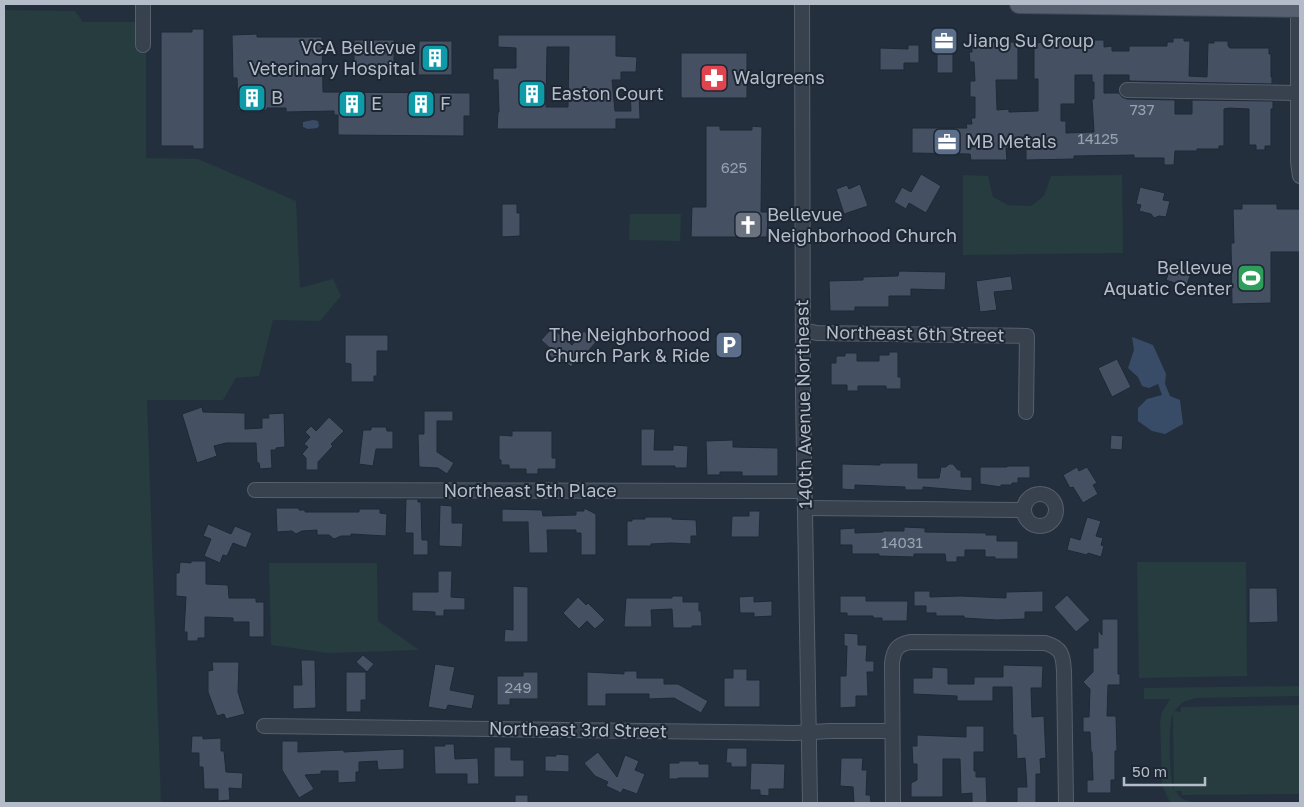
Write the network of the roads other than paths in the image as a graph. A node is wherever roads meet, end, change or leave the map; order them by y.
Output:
1 (143, 4) edge
2 (802, 4) edge
3 (1020, 4) edge
4 (1299, 8) edge
5 (143, 46) dead end
6 (1127, 90) dead end
7 (1298, 98) edge
8 (1300, 176) edge
9 (803, 330) junction
10 (1026, 412) dead end
11 (255, 490) dead end
12 (805, 491) junction
13 (806, 508) junction
14 (1024, 510) dead end
15 (264, 726) dead end
16 (892, 731) junction
17 (810, 732) junction
18 (810, 803) edge
19 (893, 803) edge
20 (1066, 803) edge

1 - 5 street
2 - 9 street, 140th Avenue Northeast
3 - 4 main road
4 - 7 street
6 - 7 street
7 - 8 street
9 - 10 street, Northeast 6th Street
9 - 12 street, 140th Avenue Northeast
11 - 12 street, Northeast 5th Place
12 - 13 street, 140th Avenue Northeast
13 - 14 street
13 - 17 street, 140th Avenue Northeast
15 - 17 street, Northeast 3rd Street
16 - 17 street, Northeast 3rd Street
16 - 19 street
16 - 20 street
17 - 18 street, 140th Avenue Northeast

